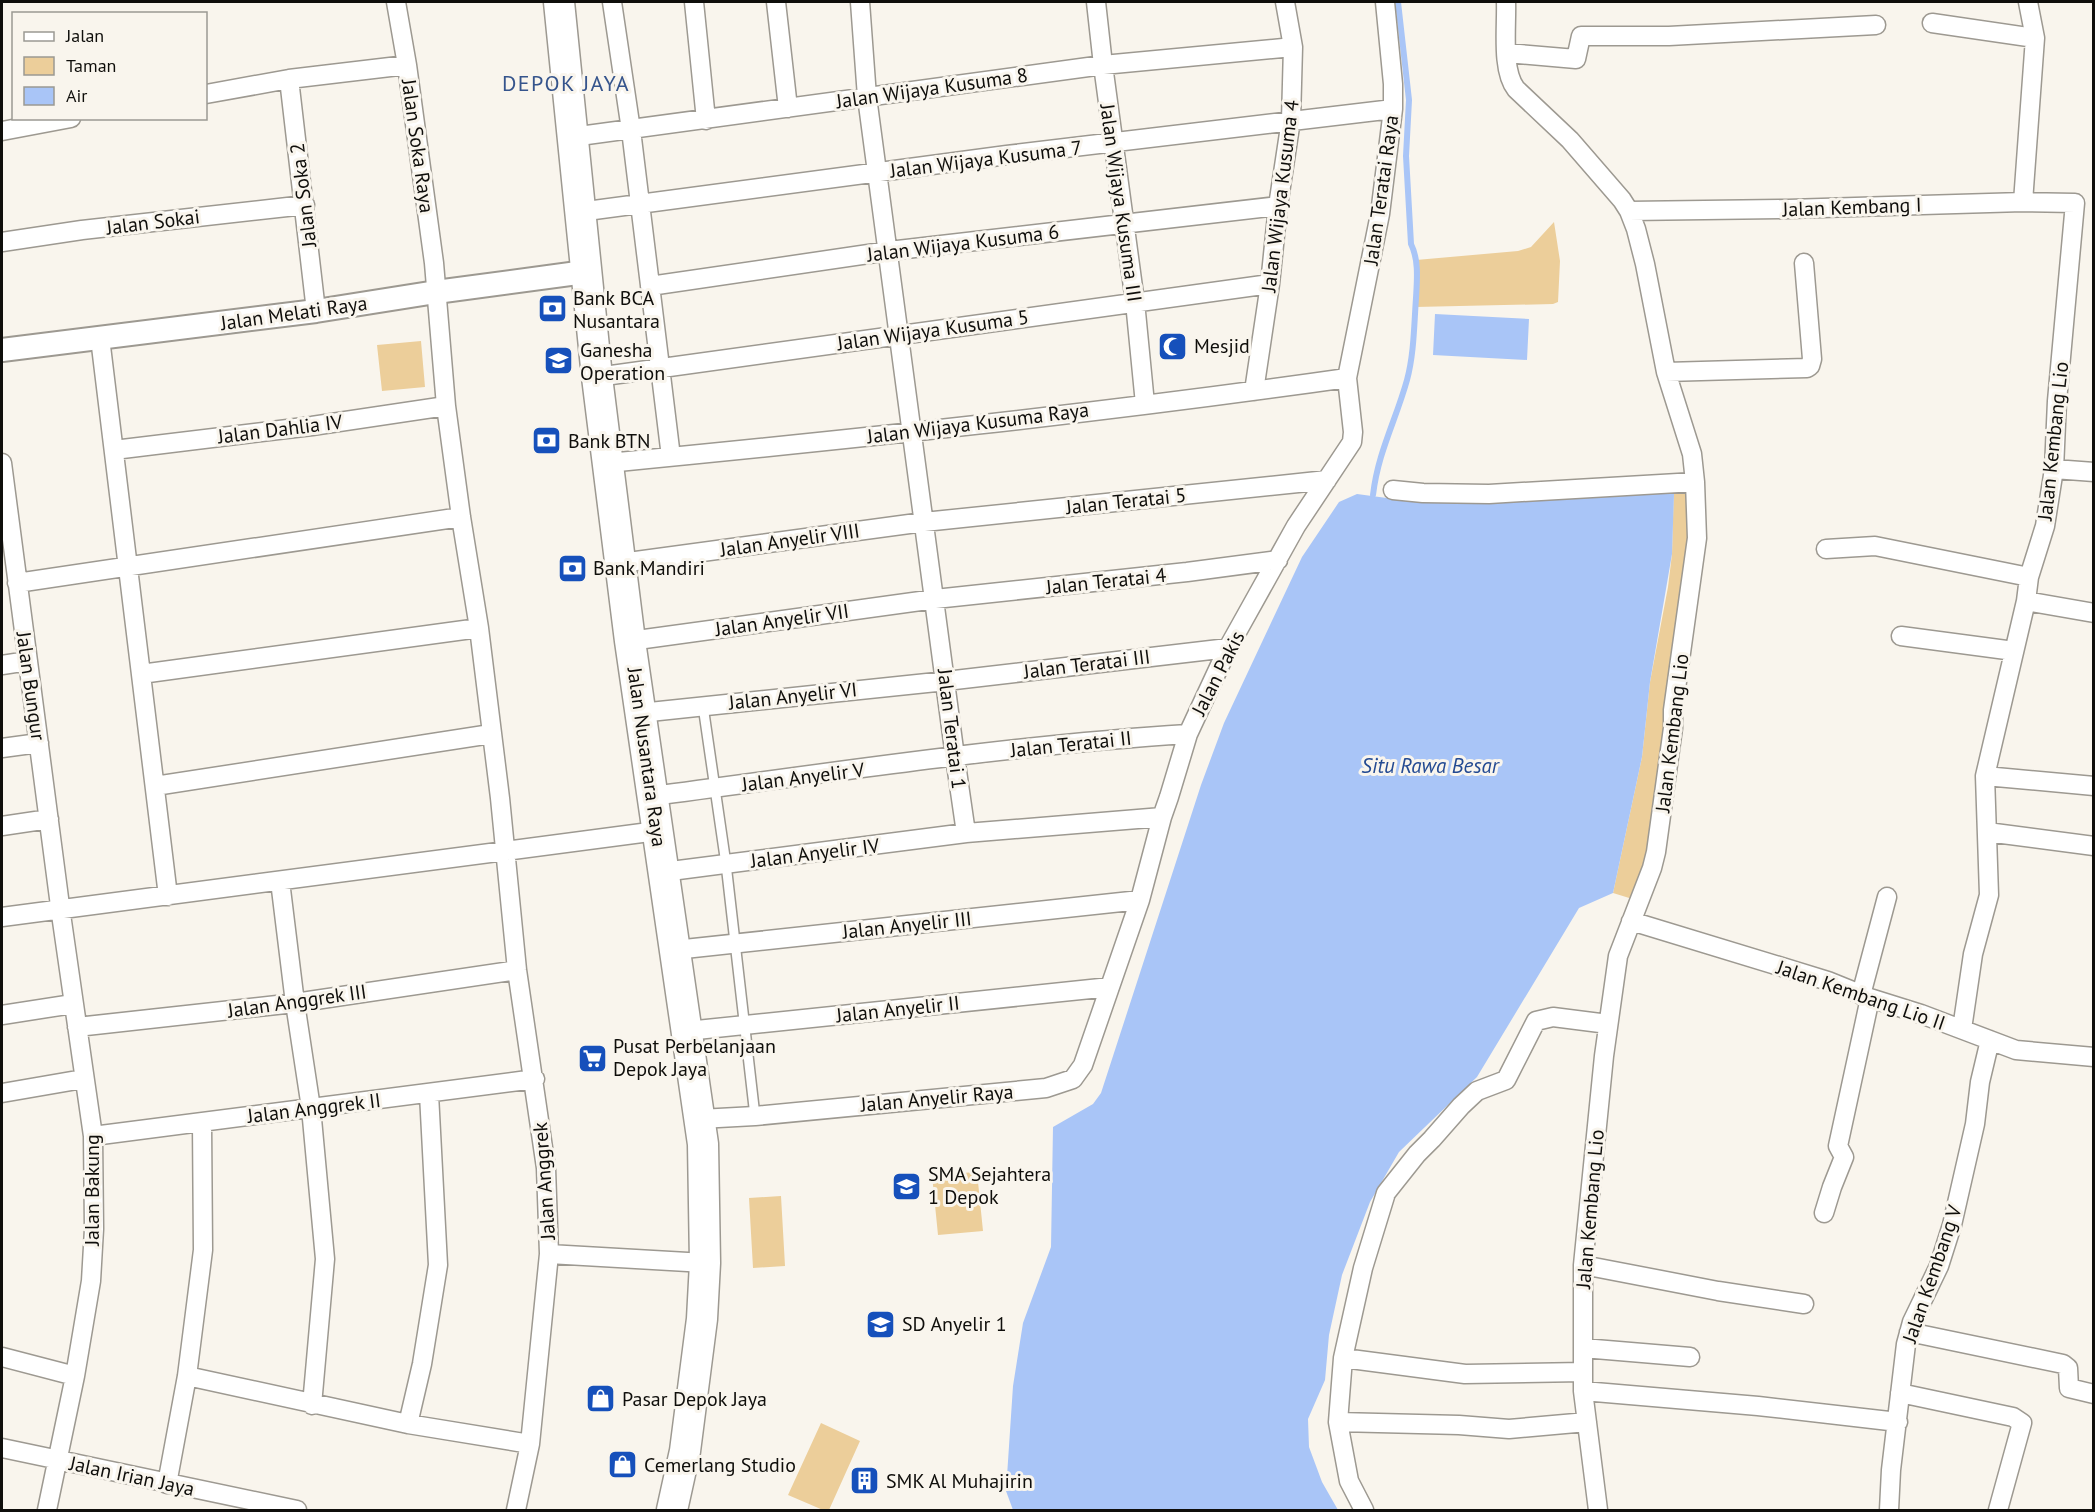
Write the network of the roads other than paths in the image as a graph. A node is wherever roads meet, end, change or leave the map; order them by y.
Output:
1 (396, 2) edge
2 (559, 2) edge
3 (612, 2) edge
4 (694, 2) edge
5 (776, 2) edge
6 (860, 2) edge
7 (1096, 2) edge
8 (1284, 2) edge
9 (1385, 2) edge
10 (1506, 2) edge
11 (2028, 2) edge
12 (1932, 23) dead end
13 (1876, 25) dead end
14 (2035, 38) junction
15 (1293, 46) junction
16 (1507, 53) junction
17 (407, 65) junction
18 (1103, 65) junction
19 (290, 79) junction
20 (207, 94) edge
21 (867, 97) junction
22 (788, 108) junction
23 (1393, 109) junction
24 (60, 120) edge
25 (706, 120) junction
26 (1292, 120) junction
27 (631, 130) junction
28 (2, 131) edge
29 (572, 138) junction
30 (1114, 143) junction
31 (877, 173) junction
32 (2023, 202) junction
33 (640, 203) junction
34 (2075, 203) joint
35 (305, 206) junction
36 (1278, 206) junction
37 (1629, 211) junction
38 (579, 212) junction
39 (1125, 225) junction
40 (2, 242) edge
41 (889, 251) junction
42 (1804, 263) dead end
43 (585, 272) junction
44 (1270, 284) junction
45 (650, 286) junction
46 (436, 292) junction
47 (1135, 303) junction
48 (316, 311) junction
49 (898, 336) junction
50 (100, 338) junction
51 (2, 350) edge
52 (660, 367) junction
53 (1666, 372) junction
54 (597, 377) junction
55 (1347, 378) junction
56 (1254, 391) junction
57 (1145, 404) junction
58 (446, 406) junction
59 (913, 431) junction
60 (114, 450) junction
61 (671, 457) junction
62 (2, 463) edge
63 (609, 464) junction
64 (2054, 469) junction
65 (2094, 472) edge
66 (1327, 480) junction
67 (1695, 482) junction
68 (1393, 490) dead end
69 (461, 517) junction
70 (924, 522) junction
71 (1826, 549) dead end
72 (1278, 560) junction
73 (621, 563) junction
74 (128, 567) junction
75 (2028, 577) junction
76 (17, 583) junction
77 (934, 599) junction
78 (2026, 601) junction
79 (2094, 613) edge
80 (479, 628) junction
81 (1901, 636) dead end
82 (630, 641) junction
83 (1228, 648) junction
84 (2014, 651) junction
85 (28, 661) junction
86 (2, 665) edge
87 (141, 674) junction
88 (946, 681) junction
89 (702, 706) junction
90 (640, 713) junction
91 (491, 734) junction
92 (1188, 734) junction
93 (39, 743) junction
94 (2, 748) edge
95 (954, 757) junction
96 (1985, 776) junction
97 (155, 786) junction
98 (2094, 786) edge
99 (714, 788) junction
100 (652, 796) junction
101 (1162, 817) junction
102 (49, 819) junction
103 (2, 826) edge
104 (657, 831) junction
105 (1987, 832) junction
106 (966, 833) junction
107 (2094, 846) edge
108 (504, 851) junction
109 (726, 864) junction
110 (663, 872) junction
111 (280, 881) junction
112 (168, 896) junction
113 (1887, 897) dead end
114 (1140, 900) junction
115 (61, 914) junction
116 (2, 917) edge
117 (1631, 921) junction
118 (735, 944) junction
119 (675, 950) junction
120 (518, 970) junction
121 (1110, 987) junction
122 (1866, 997) junction
123 (295, 1003) junction
124 (73, 1004) junction
125 (2, 1015) edge
126 (1608, 1024) junction
127 (744, 1025) junction
128 (77, 1027) junction
129 (1962, 1029) junction
130 (687, 1031) junction
131 (1990, 1040) junction
132 (2094, 1057) edge
133 (84, 1078) junction
134 (535, 1079) junction
135 (2, 1093) edge
136 (429, 1094) junction
137 (312, 1108) junction
138 (755, 1116) junction
139 (700, 1119) junction
140 (202, 1124) junction
141 (93, 1136) junction
142 (1824, 1213) dead end
143 (549, 1254) junction
144 (705, 1263) junction
145 (1583, 1266) junction
146 (1804, 1304) dead end
147 (1909, 1332) junction
148 (1583, 1348) junction
149 (2, 1357) edge
150 (1690, 1357) dead end
151 (1342, 1358) junction
152 (1583, 1372) junction
153 (75, 1376) junction
154 (187, 1376) junction
155 (1583, 1391) junction
156 (1900, 1393) junction
157 (2094, 1394) edge
158 (312, 1405) junction
159 (1338, 1422) junction
160 (1587, 1422) junction
161 (1898, 1422) junction
162 (408, 1424) junction
163 (530, 1444) junction
164 (2, 1448) edge
165 (57, 1459) junction
166 (167, 1484) junction
167 (276, 1509) edge
168 (47, 1510) edge
169 (297, 1510) edge
170 (516, 1510) edge
171 (672, 1510) edge
172 (1364, 1510) edge
173 (1598, 1510) edge
174 (1889, 1510) edge
175 (1998, 1510) edge

1 - 17 street, Jalan Soka Raya
2 - 29 highway, Jalan Nusantara Raya
3 - 27 street
4 - 25 street
5 - 22 street
6 - 21 street, Jalan Teratai 1
7 - 18 street, Jalan Wijaya Kusuma III
8 - 15 street, Jalan Wijaya Kusuma 4
9 - 23 street, Jalan Teratai Raya
10 - 16 street, Jalan Kembang Lio
11 - 14 street
12 - 14 street
13 - 16 street
14 - 32 street
15 - 18 street, Jalan Wijaya Kusuma 8
15 - 26 street, Jalan Wijaya Kusuma 4
16 - 37 street, Jalan Kembang Lio
17 - 19 street
17 - 46 street, Jalan Soka Raya
18 - 21 street, Jalan Wijaya Kusuma 8
18 - 30 street, Jalan Wijaya Kusuma III
19 - 20 street
19 - 35 street, Jalan Soka 2
21 - 22 street, Jalan Wijaya Kusuma 8
21 - 31 street, Jalan Teratai 1
22 - 25 street, Jalan Wijaya Kusuma 8
23 - 26 street, Jalan Wijaya Kusuma 7
23 - 55 street, Jalan Teratai Raya
24 - 28 street
25 - 27 street, Jalan Wijaya Kusuma 8
26 - 30 street, Jalan Wijaya Kusuma 7
26 - 36 street, Jalan Wijaya Kusuma 4
27 - 29 street, Jalan Wijaya Kusuma 8
27 - 33 street
29 - 38 highway, Jalan Nusantara Raya
30 - 31 street, Jalan Wijaya Kusuma 7
30 - 39 street, Jalan Wijaya Kusuma III
31 - 33 street, Jalan Wijaya Kusuma 7
31 - 41 street, Jalan Teratai 1
32 - 34 street, Jalan Kembang I
32 - 37 street, Jalan Kembang I
33 - 38 street, Jalan Wijaya Kusuma 7
33 - 45 street
34 - 64 street, Jalan Kembang Lio
35 - 40 street, Jalan Sokai
35 - 48 street, Jalan Soka 2
36 - 39 street, Jalan Wijaya Kusuma 6
36 - 44 street, Jalan Wijaya Kusuma 4
37 - 53 street, Jalan Kembang Lio
38 - 43 highway, Jalan Nusantara Raya
39 - 41 street, Jalan Wijaya Kusuma 6
39 - 47 street, Jalan Wijaya Kusuma III
41 - 45 street, Jalan Wijaya Kusuma 6
41 - 49 street, Jalan Teratai 1
42 - 53 street
43 - 46 street, Jalan Melati Raya
43 - 54 highway, Jalan Nusantara Raya
44 - 47 street, Jalan Wijaya Kusuma 5
44 - 56 street, Jalan Wijaya Kusuma 4
45 - 52 street
46 - 48 street, Jalan Melati Raya
46 - 58 street, Jalan Soka Raya
47 - 49 street, Jalan Wijaya Kusuma 5
47 - 57 street, Jalan Wijaya Kusuma III
48 - 50 street, Jalan Melati Raya
49 - 52 street, Jalan Wijaya Kusuma 5
49 - 59 street, Jalan Teratai 1
50 - 51 street, Jalan Melati Raya
50 - 60 street
52 - 54 street, Jalan Wijaya Kusuma 5
52 - 61 street
53 - 67 street, Jalan Kembang Lio
54 - 63 highway, Jalan Nusantara Raya
55 - 56 street, Jalan Wijaya Kusuma Raya
55 - 66 street, Jalan Pakis
56 - 57 street, Jalan Wijaya Kusuma Raya
57 - 59 street, Jalan Wijaya Kusuma Raya
58 - 60 street, Jalan Dahlia IV
58 - 69 street, Jalan Soka Raya
59 - 61 street, Jalan Wijaya Kusuma Raya
59 - 70 street, Jalan Teratai 1
60 - 74 street
61 - 63 street, Jalan Wijaya Kusuma Raya
62 - 76 street, Jalan Bungur
63 - 73 highway, Jalan Nusantara Raya
64 - 65 street
64 - 75 street, Jalan Kembang Lio
66 - 70 street, Jalan Teratai 5
66 - 72 street, Jalan Pakis
67 - 68 street
67 - 117 street, Jalan Kembang Lio
69 - 74 street
69 - 80 street, Jalan Anggrek
70 - 73 street, Jalan Anyelir VIII
70 - 77 street, Jalan Teratai 1
71 - 75 street
72 - 77 street, Jalan Teratai 4
72 - 83 street, Jalan Pakis
73 - 82 highway, Jalan Nusantara Raya
74 - 76 street
74 - 87 street
75 - 78 street, Jalan Kembang Lio
76 - 85 street, Jalan Bungur
77 - 82 street, Jalan Anyelir VII
77 - 88 street, Jalan Teratai 1
78 - 79 street
78 - 84 street, Jalan Kembang Lio
80 - 87 street
80 - 91 street, Jalan Anggrek
81 - 84 street
82 - 90 highway, Jalan Nusantara Raya
83 - 88 street, Jalan Teratai III
83 - 92 street, Jalan Pakis
84 - 96 street, Jalan Kembang Lio
85 - 86 street
85 - 93 street, Jalan Bungur
87 - 97 street
88 - 89 street, Jalan Anyelir VI
88 - 95 street, Jalan Teratai 1
89 - 90 street, Jalan Anyelir VI
89 - 99 lane
90 - 100 highway, Jalan Nusantara Raya
91 - 97 street
91 - 108 street, Jalan Anggrek
92 - 95 street, Jalan Teratai II
92 - 101 street, Jalan Pakis
93 - 94 street
93 - 102 street, Jalan Bungur
95 - 99 street, Jalan Anyelir V
95 - 106 street, Jalan Teratai 1
96 - 98 street
96 - 105 street, Jalan Kembang Lio
97 - 112 street
99 - 100 street, Jalan Anyelir V
99 - 109 lane
100 - 104 highway, Jalan Nusantara Raya
101 - 106 street
101 - 114 street, Jalan Pakis
102 - 103 street
102 - 115 street, Jalan Bungur
104 - 108 street
104 - 110 highway, Jalan Nusantara Raya
105 - 107 street
105 - 129 street, Jalan Kembang Lio
106 - 109 street, Jalan Anyelir IV
108 - 111 street
108 - 120 street, Jalan Anggrek
109 - 110 street, Jalan Anyelir IV
109 - 118 lane
110 - 119 highway, Jalan Nusantara Raya
111 - 112 street
111 - 123 street
112 - 115 street
113 - 122 street
114 - 118 street, Jalan Anyelir III
114 - 121 street, Jalan Pakis
115 - 116 street
115 - 124 street, Jalan Bakung
117 - 122 street, Jalan Kembang Lio II
117 - 126 street, Jalan Kembang Lio
118 - 119 street, Jalan Anyelir III
118 - 127 lane
119 - 130 highway, Jalan Nusantara Raya
120 - 123 street, Jalan Anggrek III
120 - 134 street, Jalan Anggrek
121 - 127 street, Jalan Anyelir II
121 - 138 street, Jalan Anyelir Raya
122 - 129 street, Jalan Kembang Lio II
122 - 142 street
123 - 128 street, Jalan Anggrek III
123 - 137 street
124 - 125 street
124 - 128 street, Jalan Bakung
126 - 145 street, Jalan Kembang Lio
126 - 151 street
127 - 130 street, Jalan Anyelir II
127 - 138 lane
128 - 133 street, Jalan Bakung
129 - 131 street, Jalan Kembang Lio II
130 - 139 highway, Jalan Nusantara Raya
131 - 132 street, Jalan Kembang Lio II
131 - 147 street, Jalan Kembang V
133 - 135 street
133 - 141 street, Jalan Bakung
134 - 136 street, Jalan Anggrek II
134 - 143 street, Jalan Anggrek
136 - 137 street, Jalan Anggrek II
136 - 162 street
137 - 140 street, Jalan Anggrek II
137 - 158 street
138 - 139 street, Jalan Anyelir Raya
139 - 144 highway, Jalan Nusantara Raya
140 - 141 street, Jalan Anggrek II
140 - 154 street
141 - 153 street, Jalan Bakung
143 - 144 street
143 - 163 street, Jalan Anggrek
144 - 171 highway, Jalan Nusantara Raya
145 - 146 street
145 - 148 street, Jalan Kembang Lio
147 - 156 street, Jalan Kembang V
147 - 157 street
148 - 150 street
148 - 152 street, Jalan Kembang Lio
149 - 153 street
151 - 152 street
151 - 159 street
152 - 155 street, Jalan Kembang Lio
153 - 165 street, Jalan Bakung
154 - 158 street
154 - 166 street
155 - 160 street, Jalan Kembang Lio
155 - 161 street
156 - 161 street, Jalan Kembang V
156 - 175 street
158 - 162 street
159 - 160 street
159 - 172 street
160 - 173 street, Jalan Kembang Lio
161 - 174 street, Jalan Kembang V
162 - 163 street
163 - 170 street, Jalan Anggrek
164 - 165 street, Jalan Irian Jaya
165 - 166 street, Jalan Irian Jaya
165 - 168 street, Jalan Bakung
166 - 167 street, Jalan Irian Jaya
167 - 169 street, Jalan Irian Jaya

